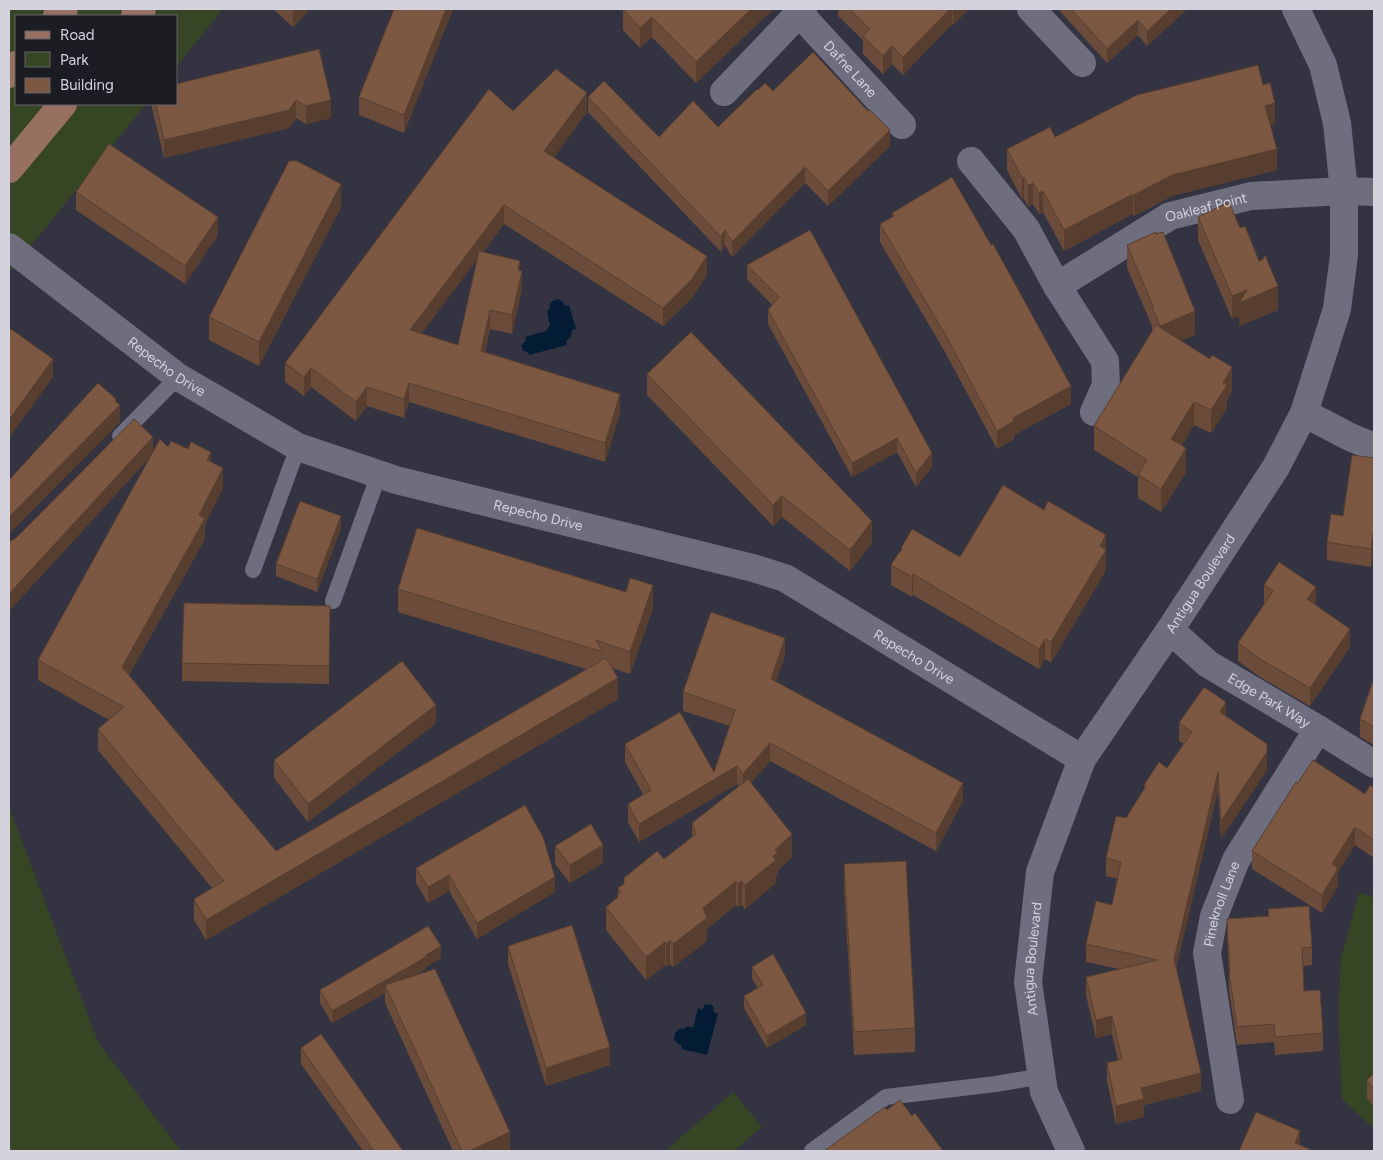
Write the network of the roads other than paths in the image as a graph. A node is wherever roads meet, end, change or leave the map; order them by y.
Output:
1 (1031, 9) edge
2 (1296, 9) edge
3 (801, 11) edge
4 (1082, 63) dead end
5 (724, 92) dead end
6 (62, 105) edge
7 (902, 125) dead end
8 (971, 161) dead end
9 (9, 169) edge
10 (1344, 191) junction
11 (1374, 192) edge
12 (9, 247) edge
13 (1056, 286) junction
14 (178, 377) junction
15 (1094, 412) dead end
16 (1304, 413) junction
17 (111, 446) edge
18 (298, 447) junction
19 (1374, 447) edge
20 (379, 474) junction
21 (253, 570) dead end
22 (333, 601) dead end
23 (1170, 630) junction
24 (1318, 729) junction
25 (1082, 758) junction
26 (1374, 764) edge
27 (1042, 1076) junction
28 (1230, 1100) dead end
29 (820, 1149) edge
30 (1071, 1151) edge

1 - 4 street
2 - 10 street, Antigua Boulevard
3 - 5 street, Dafne Lane
3 - 7 street, Dafne Lane
6 - 9 main road
8 - 13 street
10 - 11 street, Oakleaf Point
10 - 13 street, Oakleaf Point
10 - 16 street, Antigua Boulevard
12 - 14 street, Repecho Drive
13 - 15 street
14 - 17 lane
14 - 18 street, Repecho Drive
16 - 19 street
16 - 23 street, Antigua Boulevard
18 - 20 street, Repecho Drive
18 - 21 lane
20 - 22 lane
20 - 25 street, Repecho Drive
23 - 24 street, Edge Park Way
23 - 25 street, Antigua Boulevard
24 - 26 street, Edge Park Way
24 - 28 street, Pineknoll Lane
25 - 27 street, Antigua Boulevard
27 - 29 lane
27 - 30 street, Antigua Boulevard

